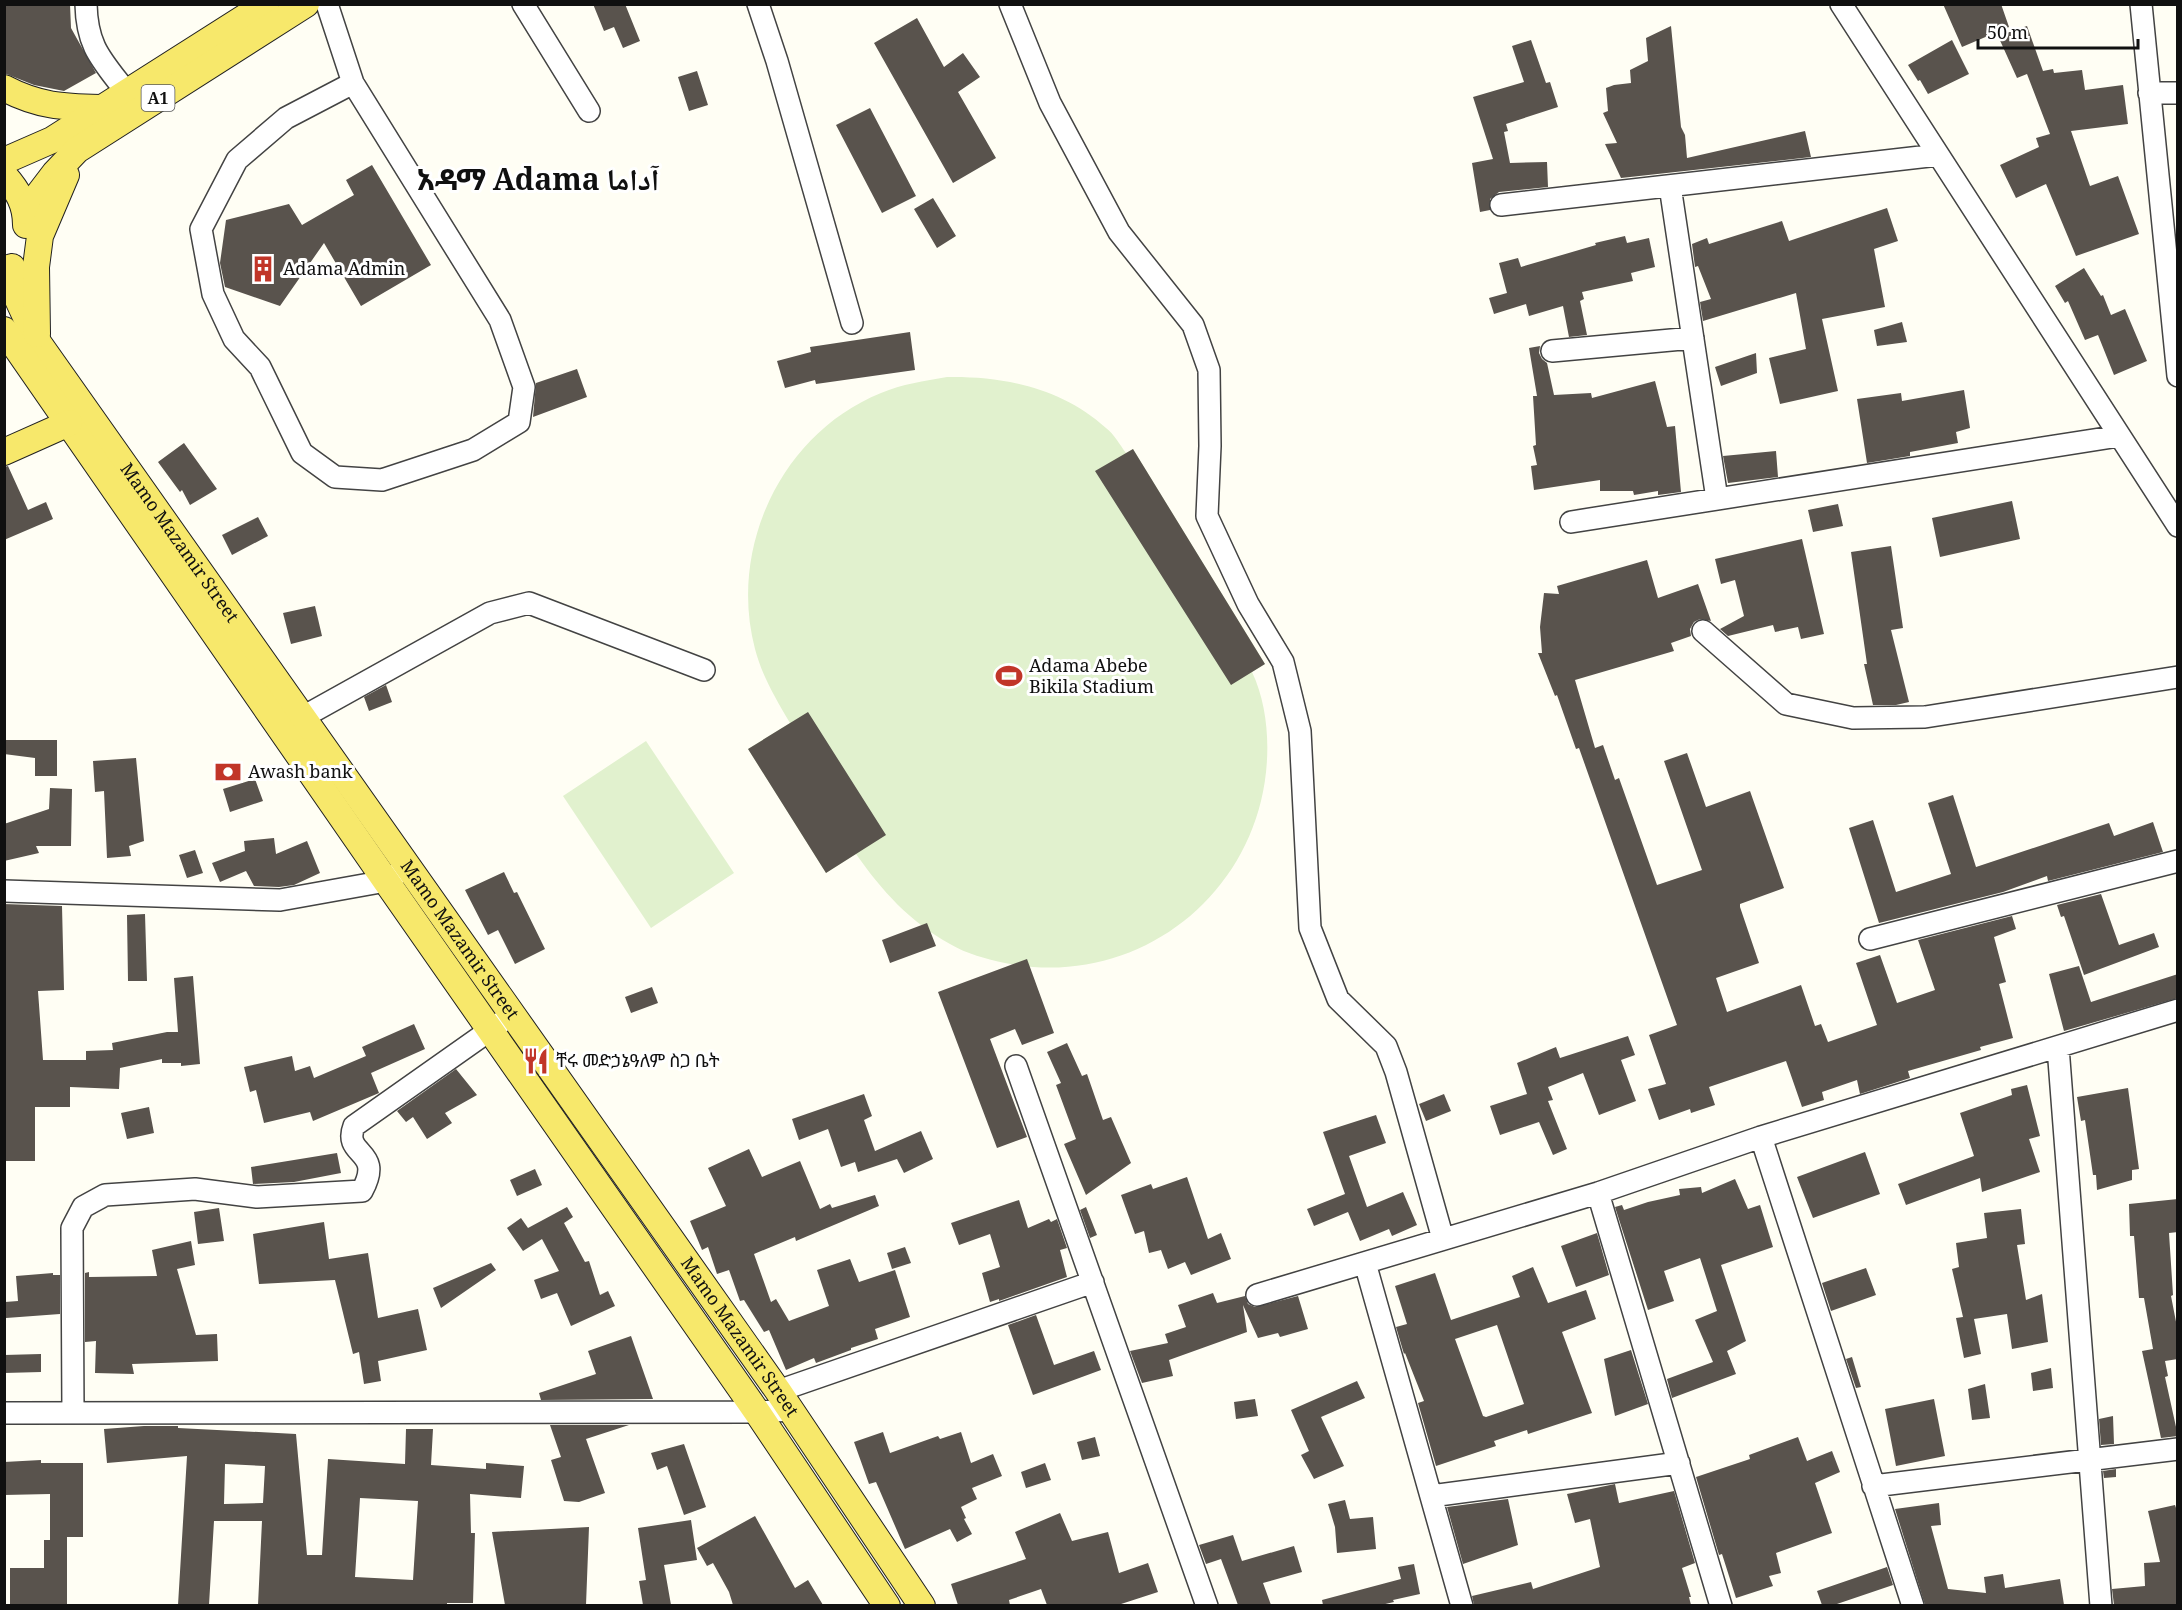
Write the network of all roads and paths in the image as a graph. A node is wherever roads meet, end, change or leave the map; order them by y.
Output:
1 (86, 4) edge
2 (266, 4) edge
3 (306, 4) edge
4 (327, 4) edge
5 (523, 4) edge
6 (758, 4) edge
7 (1010, 4) edge
8 (1841, 4) edge
9 (2141, 4) edge
10 (353, 83) junction
11 (4, 88) edge
12 (127, 93) junction
13 (2149, 93) junction
14 (2178, 93) edge
15 (104, 108) junction
16 (589, 111) dead end
17 (77, 150) junction
18 (1938, 155) junction
19 (4, 161) edge
20 (4, 175) edge
21 (1670, 186) junction
22 (1501, 205) dead end
23 (26, 212) junction
24 (8, 270) edge
25 (852, 323) dead end
26 (1693, 338) junction
27 (16, 339) edge
28 (1552, 351) dead end
29 (2178, 376) edge
30 (69, 423) junction
31 (2119, 436) junction
32 (99, 448) junction
33 (4, 452) edge
34 (1717, 499) junction
35 (1571, 522) dead end
36 (2178, 526) edge
37 (1703, 631) dead end
38 (704, 670) dead end
39 (2178, 677) edge
40 (303, 717) junction
41 (2178, 861) edge
42 (408, 866) junction
43 (386, 882) junction
44 (4, 891) edge
45 (1870, 939) dead end
46 (2178, 1010) edge
47 (512, 1014) junction
48 (491, 1031) junction
49 (2058, 1047) junction
50 (1016, 1066) dead end
51 (1761, 1137) junction
52 (1598, 1192) junction
53 (1443, 1239) junction
54 (1365, 1263) junction
55 (1093, 1282) junction
56 (1257, 1295) dead end
57 (785, 1400) junction
58 (758, 1412) junction
59 (4, 1413) edge
60 (73, 1413) junction
61 (2178, 1449) edge
62 (2090, 1459) junction
63 (1679, 1463) junction
64 (1873, 1486) junction
65 (1431, 1496) junction
66 (887, 1605) edge
67 (922, 1605) edge
68 (1207, 1605) edge
69 (1462, 1605) edge
70 (1721, 1605) edge
71 (1913, 1605) edge
72 (2101, 1605) edge

1 - 12 street
2 - 12 main road, A1
3 - 17 main road, A1
4 - 10 street
5 - 16 street
6 - 25 street
7 - 53 street
8 - 18 street
9 - 13 street
10 - 10 street
11 - 15 main road
12 - 15 main road, A1
13 - 14 street
13 - 29 street
15 - 19 main road, A1
17 - 23 main road, A1
17 - 27 main road
18 - 21 street
18 - 31 street
20 - 23 main road
21 - 22 street
21 - 26 street
23 - 24 main road
24 - 27 main road, Mamo Mazamir Street
26 - 28 street
26 - 34 street
27 - 30 main road, Mamo Mazamir Street
27 - 32 main road, Mamo Mazamir Street
30 - 32 main road, Mamo Mazamir Street
30 - 33 main road
31 - 34 street
31 - 36 street
32 - 40 main road, Mamo Mazamir Street
32 - 43 main road, Mamo Mazamir Street
34 - 35 street
37 - 39 street
38 - 40 street
40 - 42 main road, Mamo Mazamir Street
41 - 45 street
42 - 43 street
42 - 47 main road, Mamo Mazamir Street
43 - 44 street
43 - 48 main road, Mamo Mazamir Street
46 - 49 street
47 - 48 street
47 - 57 main road, Mamo Mazamir Street
48 - 58 main road, Mamo Mazamir Street
48 - 60 street
49 - 51 street
49 - 62 street
50 - 55 street
51 - 52 street
51 - 64 street
52 - 53 street
52 - 63 street
53 - 54 street
54 - 56 street
54 - 65 street
55 - 57 street
55 - 68 street
57 - 58 street
57 - 67 main road, Mamo Mazamir Street
58 - 60 street
58 - 66 main road, Mamo Mazamir Street
59 - 60 street
61 - 62 street
62 - 64 street
62 - 72 street
63 - 65 street
63 - 70 street
64 - 71 street
65 - 69 street

